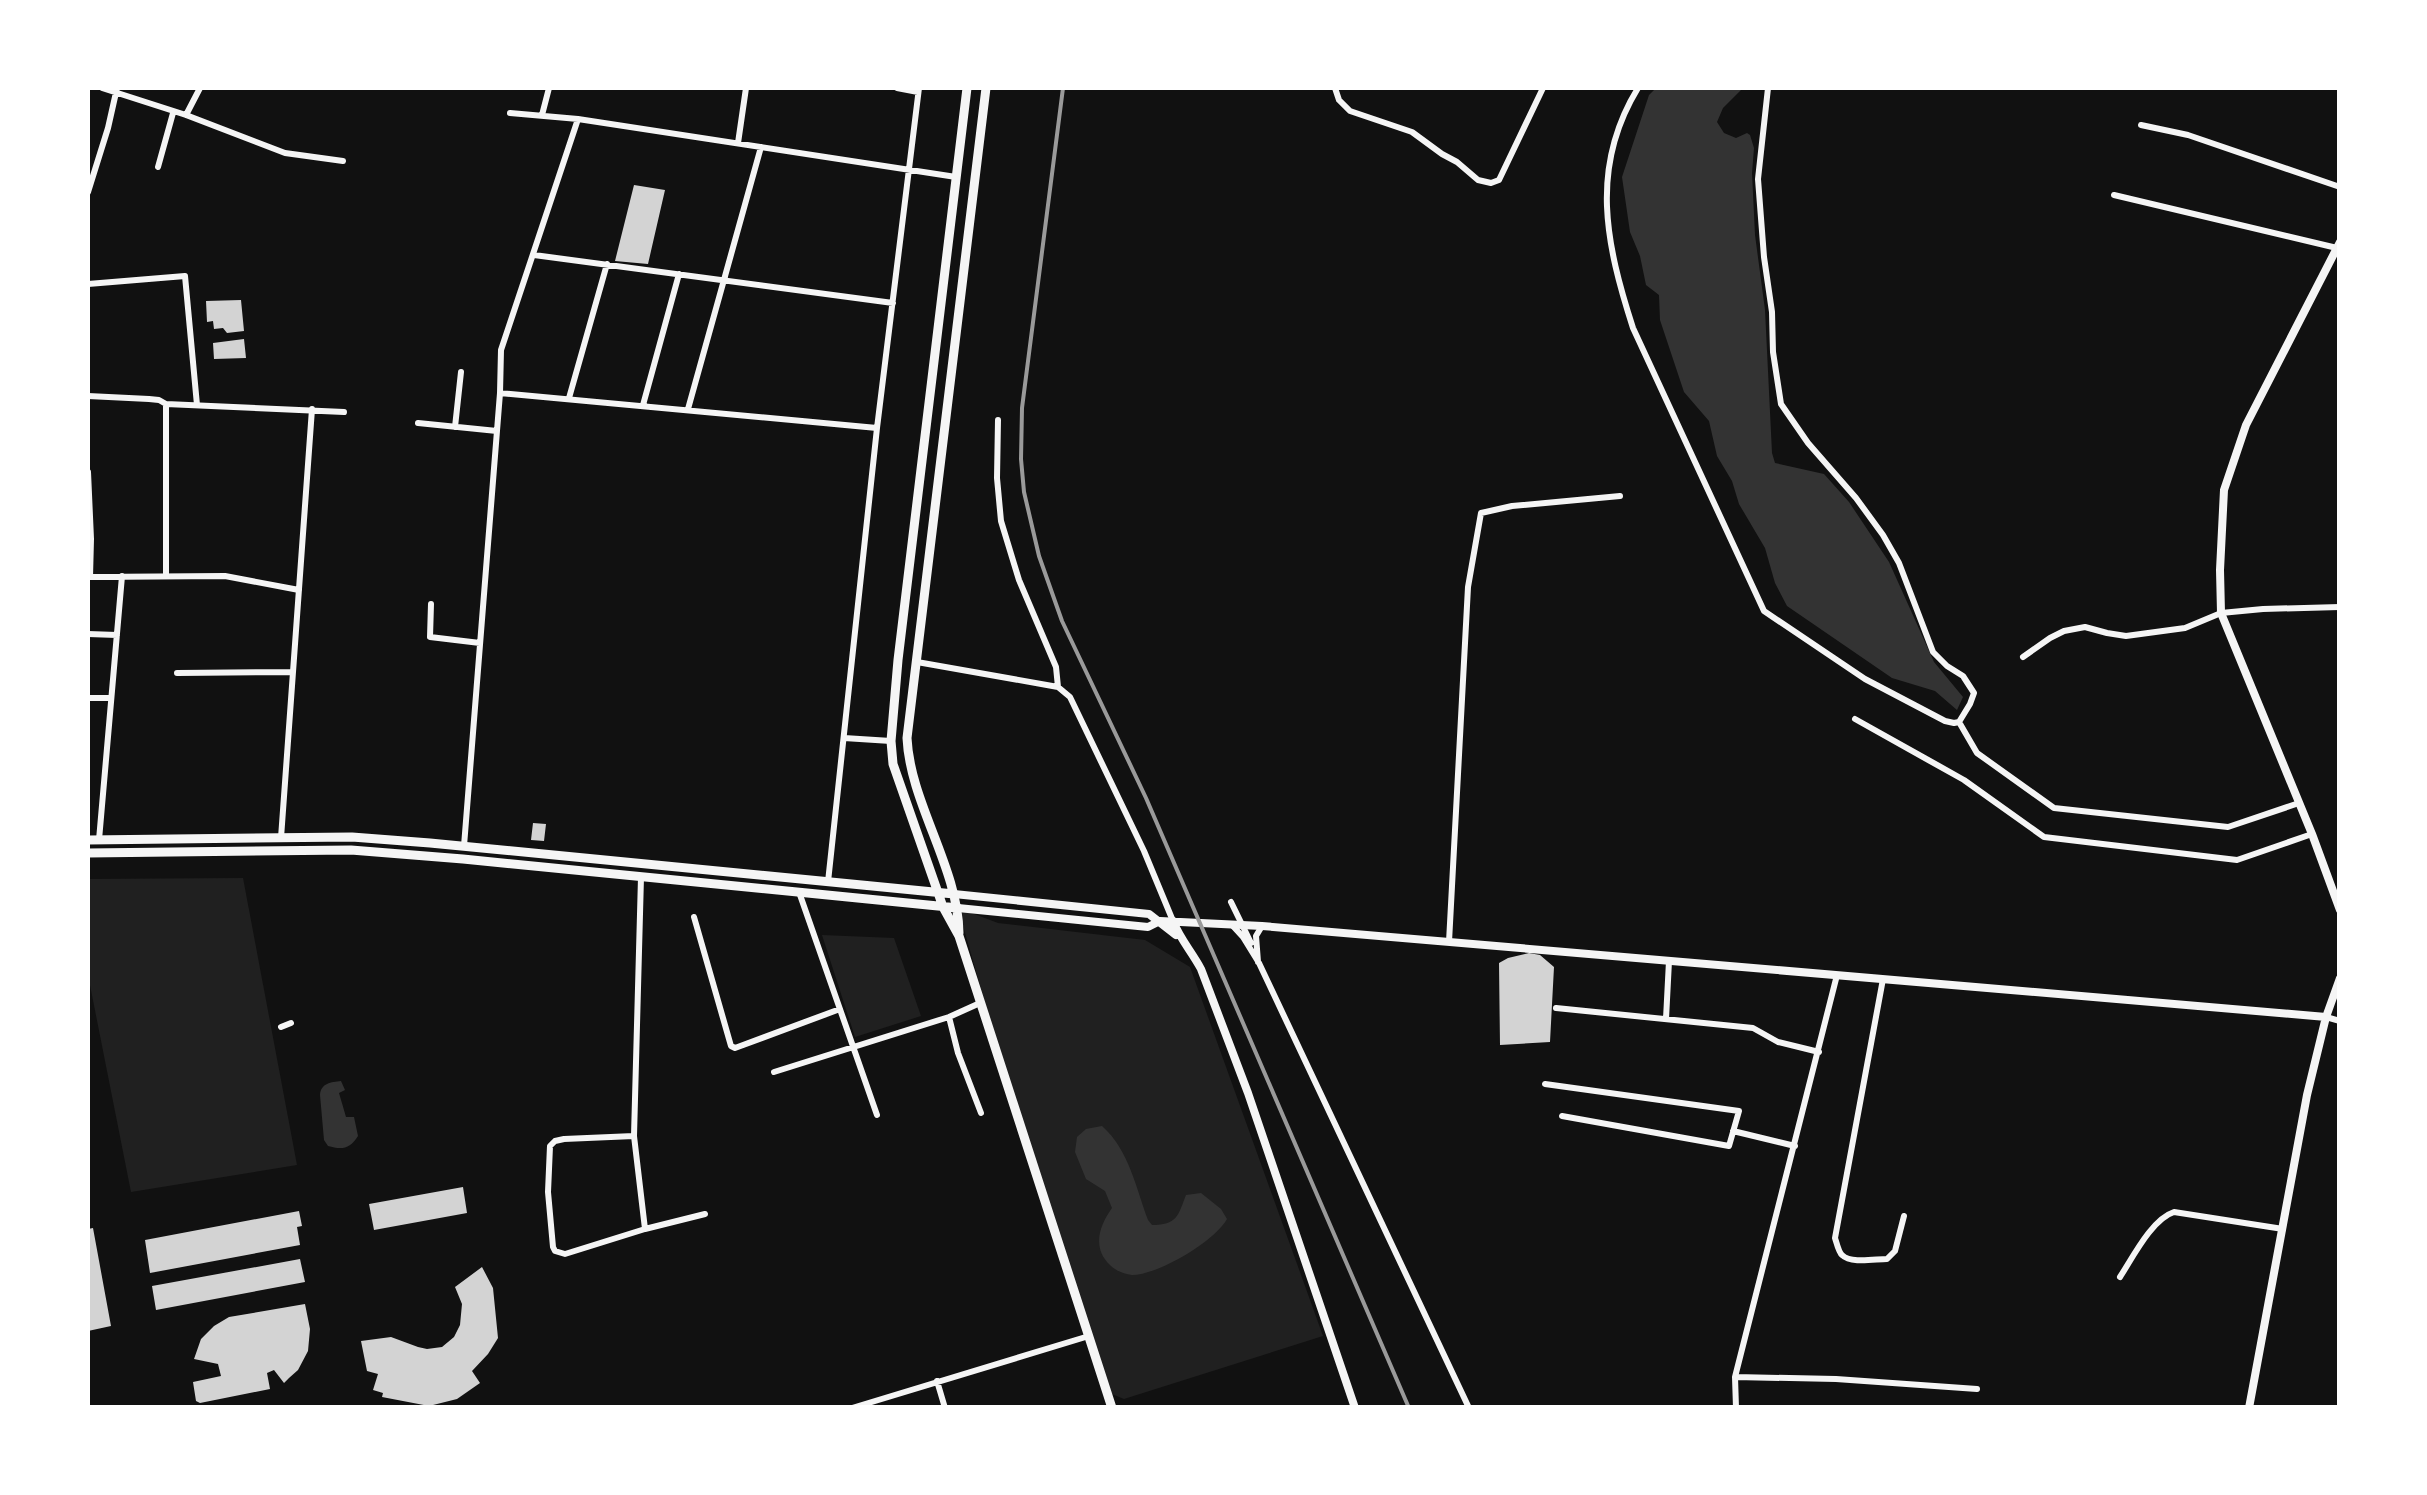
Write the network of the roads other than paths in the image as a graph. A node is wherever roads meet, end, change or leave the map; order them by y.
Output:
1 (102, 88) edge
2 (200, 88) edge
3 (549, 88) edge
4 (746, 88) edge
5 (897, 88) edge
6 (967, 88) edge
7 (986, 88) edge
8 (1335, 88) edge
9 (1543, 88) edge
10 (1638, 88) edge
11 (1768, 88) edge
12 (115, 90) edge
13 (918, 90) edge
14 (173, 112) junction
15 (510, 113) dead end
16 (186, 115) junction
17 (542, 116) junction
18 (578, 119) junction
19 (2142, 125) dead end
20 (738, 143) junction
21 (761, 147) junction
22 (343, 161) dead end
23 (158, 167) dead end
24 (910, 170) junction
25 (956, 177) junction
26 (2340, 186) edge
27 (88, 192) edge
28 (2114, 196) dead end
29 (2338, 245) edge
30 (534, 255) junction
31 (607, 264) junction
32 (679, 274) junction
33 (724, 280) junction
34 (88, 284) edge
35 (893, 304) junction
36 (461, 372) dead end
37 (500, 392) junction
38 (88, 396) edge
39 (569, 398) junction
40 (166, 404) junction
41 (197, 406) junction
42 (643, 406) junction
43 (312, 410) junction
44 (688, 410) junction
45 (344, 412) dead end
46 (998, 420) dead end
47 (418, 422) dead end
48 (454, 426) junction
49 (877, 428) junction
50 (497, 431) junction
51 (88, 472) edge
52 (1620, 496) dead end
53 (166, 575) junction
54 (122, 576) junction
55 (299, 590) junction
56 (430, 604) dead end
57 (2340, 607) edge
58 (2221, 613) junction
59 (88, 634) edge
60 (117, 634) junction
61 (480, 643) junction
62 (2023, 658) dead end
63 (915, 662) junction
64 (292, 672) junction
65 (177, 673) dead end
66 (1058, 687) junction
67 (88, 698) edge
68 (110, 698) junction
69 (1855, 718) dead end
70 (1959, 722) junction
71 (844, 738) junction
72 (890, 741) junction
73 (2299, 802) junction
74 (2312, 834) junction
75 (281, 838) junction
76 (93, 840) edge
77 (464, 846) junction
78 (88, 853) edge
79 (463, 858) junction
80 (642, 864) junction
81 (641, 876) junction
82 (800, 879) junction
83 (828, 882) junction
84 (798, 892) junction
85 (938, 893) junction
86 (954, 894) junction
87 (1232, 902) dead end
88 (943, 906) junction
89 (958, 908) junction
90 (2340, 910) edge
91 (694, 917) dead end
92 (1160, 922) junction
93 (1173, 922) junction
94 (1192, 922) junction
95 (1230, 924) junction
96 (1244, 924) junction
97 (1262, 926) junction
98 (959, 936) junction
99 (1182, 941) junction
100 (1449, 942) junction
101 (1670, 961) junction
102 (1258, 963) junction
103 (1837, 975) junction
104 (2340, 978) edge
105 (1884, 979) junction
106 (980, 1003) junction
107 (1556, 1008) dead end
108 (840, 1009) junction
109 (949, 1017) junction
110 (2326, 1017) junction
111 (1666, 1019) junction
112 (2340, 1021) edge
113 (292, 1023) dead end
114 (281, 1026) dead end
115 (853, 1046) junction
116 (1819, 1052) junction
117 (774, 1072) dead end
118 (1544, 1084) dead end
119 (982, 1113) dead end
120 (877, 1114) dead end
121 (1562, 1116) dead end
122 (1733, 1131) junction
123 (634, 1136) junction
124 (1795, 1146) junction
125 (704, 1214) dead end
126 (1904, 1216) dead end
127 (645, 1229) junction
128 (2284, 1229) junction
129 (2120, 1277) dead end
130 (1089, 1336) junction
131 (1735, 1377) junction
132 (937, 1382) junction
133 (1977, 1389) dead end
134 (889, 1396) junction
135 (852, 1408) edge
136 (893, 1408) edge
137 (945, 1408) edge
138 (1112, 1408) edge
139 (1355, 1408) edge
140 (1469, 1408) edge
141 (1736, 1408) edge
142 (2248, 1408) edge

1 - 12 street
2 - 16 street
3 - 17 street
4 - 20 street
5 - 13 street
6 - 25 main road
7 - 63 main road
8 - 9 street
10 - 70 street
11 - 70 street
12 - 14 street
12 - 27 street
13 - 24 street
14 - 16 street
14 - 23 street
15 - 17 street
16 - 22 street
17 - 18 street
18 - 20 street
18 - 30 street
19 - 26 street
20 - 21 street
21 - 24 street
21 - 33 street
24 - 25 street
24 - 35 street
25 - 72 main road
28 - 29 street
29 - 58 street
30 - 31 street
30 - 37 street
31 - 32 street
31 - 39 street
32 - 33 street
32 - 42 street
33 - 35 street
33 - 44 street
34 - 41 street
35 - 49 street
36 - 48 street
37 - 39 street
37 - 50 street
38 - 40 street
39 - 42 street
40 - 41 street
40 - 53 street
41 - 43 street
42 - 44 street
43 - 45 street
43 - 55 street
44 - 49 street
46 - 66 street
47 - 48 street
48 - 50 street
49 - 71 street
50 - 61 street
51 - 54 street
52 - 100 street
53 - 54 street
53 - 55 street
54 - 60 street
55 - 64 street
56 - 61 street
57 - 58 street
58 - 62 street
58 - 73 street
59 - 60 street
60 - 68 street
61 - 77 street
63 - 66 street
63 - 86 main road
64 - 65 street
64 - 75 street
66 - 93 street
67 - 68 street
68 - 76 street
69 - 74 street
70 - 73 street
71 - 72 street
71 - 83 street
72 - 85 main road
73 - 74 street
74 - 90 street
75 - 76 main road
75 - 77 main road
77 - 79 main road
77 - 80 main road
78 - 79 main road
79 - 81 main road
80 - 81 main road
80 - 82 main road
81 - 84 main road
81 - 123 street
82 - 83 main road
82 - 84 main road
83 - 85 main road
84 - 88 main road
84 - 108 street
85 - 86 main road
85 - 88 main road
86 - 89 main road
86 - 92 street
87 - 96 street
88 - 89 main road
88 - 98 main road
89 - 92 street
89 - 98 main road
91 - 108 street
92 - 93 street
92 - 99 street
93 - 94 street
93 - 99 street
94 - 95 street
94 - 99 street
95 - 96 street
95 - 102 street
96 - 97 street
96 - 102 street
97 - 100 street
97 - 102 street
98 - 106 main road
99 - 139 street
100 - 101 street
101 - 103 street
101 - 111 street
102 - 140 street
103 - 105 street
103 - 116 street
104 - 110 street
105 - 110 street
105 - 126 street
106 - 109 street
106 - 130 main road
107 - 111 street
108 - 115 street
109 - 115 street
109 - 119 street
110 - 112 street
110 - 128 street
111 - 116 street
113 - 114 street
115 - 117 street
115 - 120 street
116 - 124 street
118 - 122 street
121 - 122 street
122 - 124 street
123 - 127 street
123 - 127 street
124 - 131 street
125 - 127 street
128 - 129 street
128 - 142 street
130 - 132 street
130 - 138 main road
131 - 133 street
131 - 141 street
132 - 134 street
132 - 137 street
134 - 135 street
134 - 136 street

